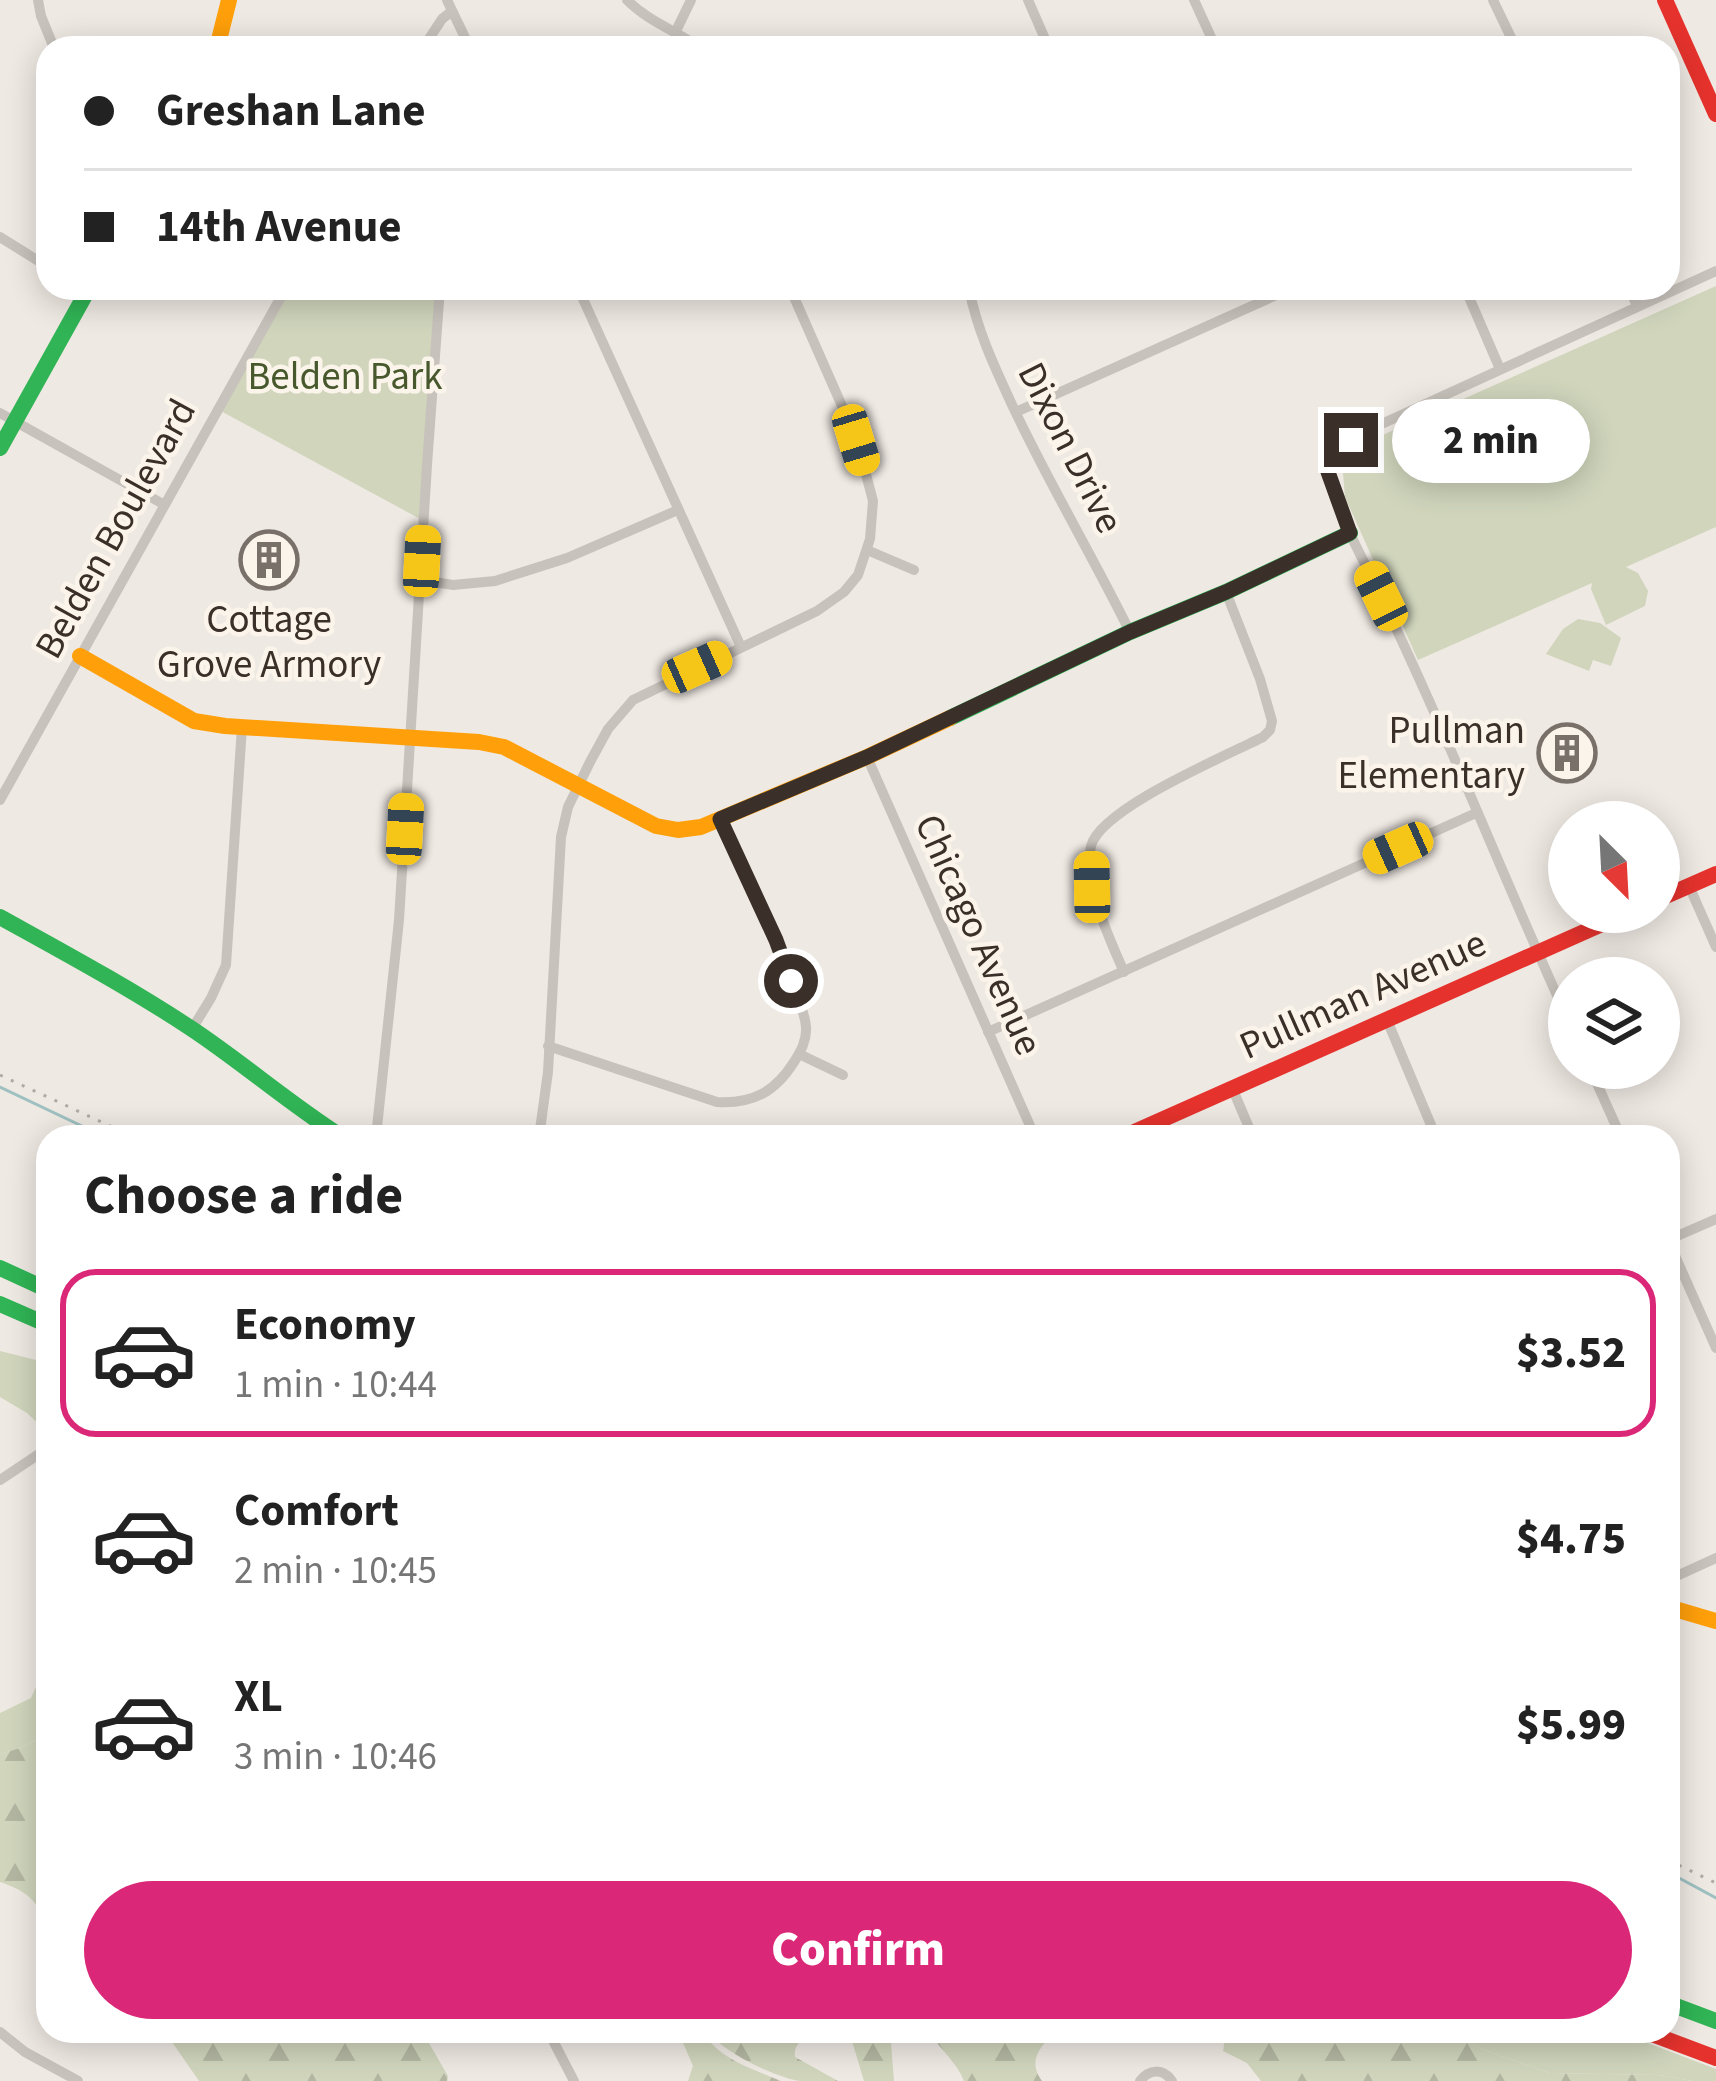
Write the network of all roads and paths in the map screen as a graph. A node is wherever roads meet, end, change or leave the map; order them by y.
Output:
1 (38, 0) edge
2 (229, 0) edge
3 (627, 0) edge
4 (691, 0) edge
5 (1028, 0) edge
6 (1194, 0) edge
7 (1493, 0) edge
8 (1666, 0) edge
9 (450, 5) edge
10 (676, 31) junction
11 (49, 36) edge
12 (220, 36) edge
13 (431, 36) edge
14 (464, 36) edge
15 (683, 36) edge
16 (1044, 36) edge
17 (1210, 36) edge
18 (1510, 36) edge
19 (1716, 114) edge
20 (0, 238) edge
21 (36, 260) edge
22 (1716, 271) edge
23 (1680, 286) edge
24 (80, 300) edge
25 (279, 300) edge
26 (439, 300) edge
27 (583, 300) edge
28 (795, 300) edge
29 (971, 300) edge
30 (1265, 300) edge
31 (1470, 300) edge
32 (1635, 300) edge
33 (1649, 300) edge
34 (1637, 305) junction
35 (1500, 369) junction
36 (1016, 412) junction
37 (8, 417) edge
38 (0, 448) edge
39 (163, 505) junction
40 (678, 510) junction
41 (1350, 533) junction
42 (867, 550) junction
43 (914, 570) dead end
44 (421, 580) junction
45 (1226, 592) junction
46 (1130, 632) junction
47 (741, 647) junction
48 (80, 656) junction
49 (242, 727) junction
50 (410, 738) junction
51 (867, 757) junction
52 (579, 785) junction
53 (0, 800) edge
54 (1476, 813) junction
55 (720, 819) junction
56 (1716, 874) edge
57 (1689, 886) junction
58 (1680, 890) edge
59 (0, 917) edge
60 (1581, 933) edge
61 (1716, 947) edge
62 (1538, 952) junction
63 (1124, 972) junction
64 (1548, 975) edge
65 (1387, 1020) junction
66 (192, 1029) junction
67 (988, 1032) junction
68 (548, 1046) junction
69 (799, 1054) junction
70 (843, 1075) dead end
71 (1599, 1089) edge
72 (1233, 1090) junction
73 (323, 1125) edge
74 (377, 1125) edge
75 (540, 1125) edge
76 (1030, 1125) edge
77 (1152, 1125) edge
78 (1248, 1125) edge
79 (1431, 1125) edge
80 (1616, 1125) edge
81 (1716, 1219) edge
82 (1680, 1235) edge
83 (1680, 1267) edge
84 (0, 1268) edge
85 (36, 1284) edge
86 (0, 1304) edge
87 (36, 1320) edge
88 (1716, 1348) edge
89 (36, 1456) edge
90 (0, 1480) edge
91 (1716, 1558) edge
92 (1680, 1574) edge
93 (1680, 1611) edge
94 (1716, 1622) edge
95 (1680, 2008) edge
96 (1716, 2021) edge
97 (0, 2032) edge
98 (554, 2043) edge
99 (1676, 2043) edge
100 (1716, 2058) edge
101 (78, 2081) edge
102 (574, 2081) edge
103 (1140, 2081) edge
104 (1172, 2081) edge

1 - 11 street
2 - 12 main road
3 - 10 street
4 - 10 street
5 - 16 street
6 - 17 street
7 - 18 street
8 - 19 main road
9 - 13 street
9 - 14 street
10 - 15 street
20 - 21 street
22 - 23 street
24 - 37 main road
25 - 39 street, Belden Boulevard
26 - 44 street
27 - 40 street
28 - 42 street
29 - 36 street, Dixon Drive
30 - 36 street
31 - 35 street
32 - 34 street
33 - 34 street
34 - 35 street
35 - 41 street
36 - 46 street, Dixon Drive
37 - 38 main road
37 - 39 street
39 - 48 street, Belden Boulevard
40 - 44 street
40 - 47 street
41 - 45 main road
41 - 54 street
42 - 43 street
42 - 47 street
44 - 50 street
45 - 46 main road
45 - 63 street
46 - 51 main road
47 - 52 street
48 - 49 main road
48 - 53 street, Belden Boulevard
49 - 50 main road
49 - 66 street
50 - 52 main road
50 - 74 street
51 - 55 main road
51 - 67 street, Chicago Avenue
52 - 55 main road
52 - 68 street
54 - 62 street
54 - 63 street
55 - 69 street
56 - 57 main road
57 - 58 main road
57 - 61 street
59 - 66 main road
60 - 62 main road, Pullman Avenue
62 - 64 street
62 - 65 main road, Pullman Avenue
63 - 67 street
65 - 72 main road, Pullman Avenue
65 - 79 street
66 - 73 main road
67 - 76 street, Chicago Avenue
68 - 69 street
68 - 75 street
69 - 70 street
71 - 80 street
72 - 77 main road, Pullman Avenue
72 - 78 street
81 - 82 street
83 - 88 street
84 - 85 main road
86 - 87 main road
89 - 90 street
91 - 92 street
93 - 94 main road
95 - 96 main road
97 - 101 street
98 - 102 street
99 - 100 main road
103 - 104 street

